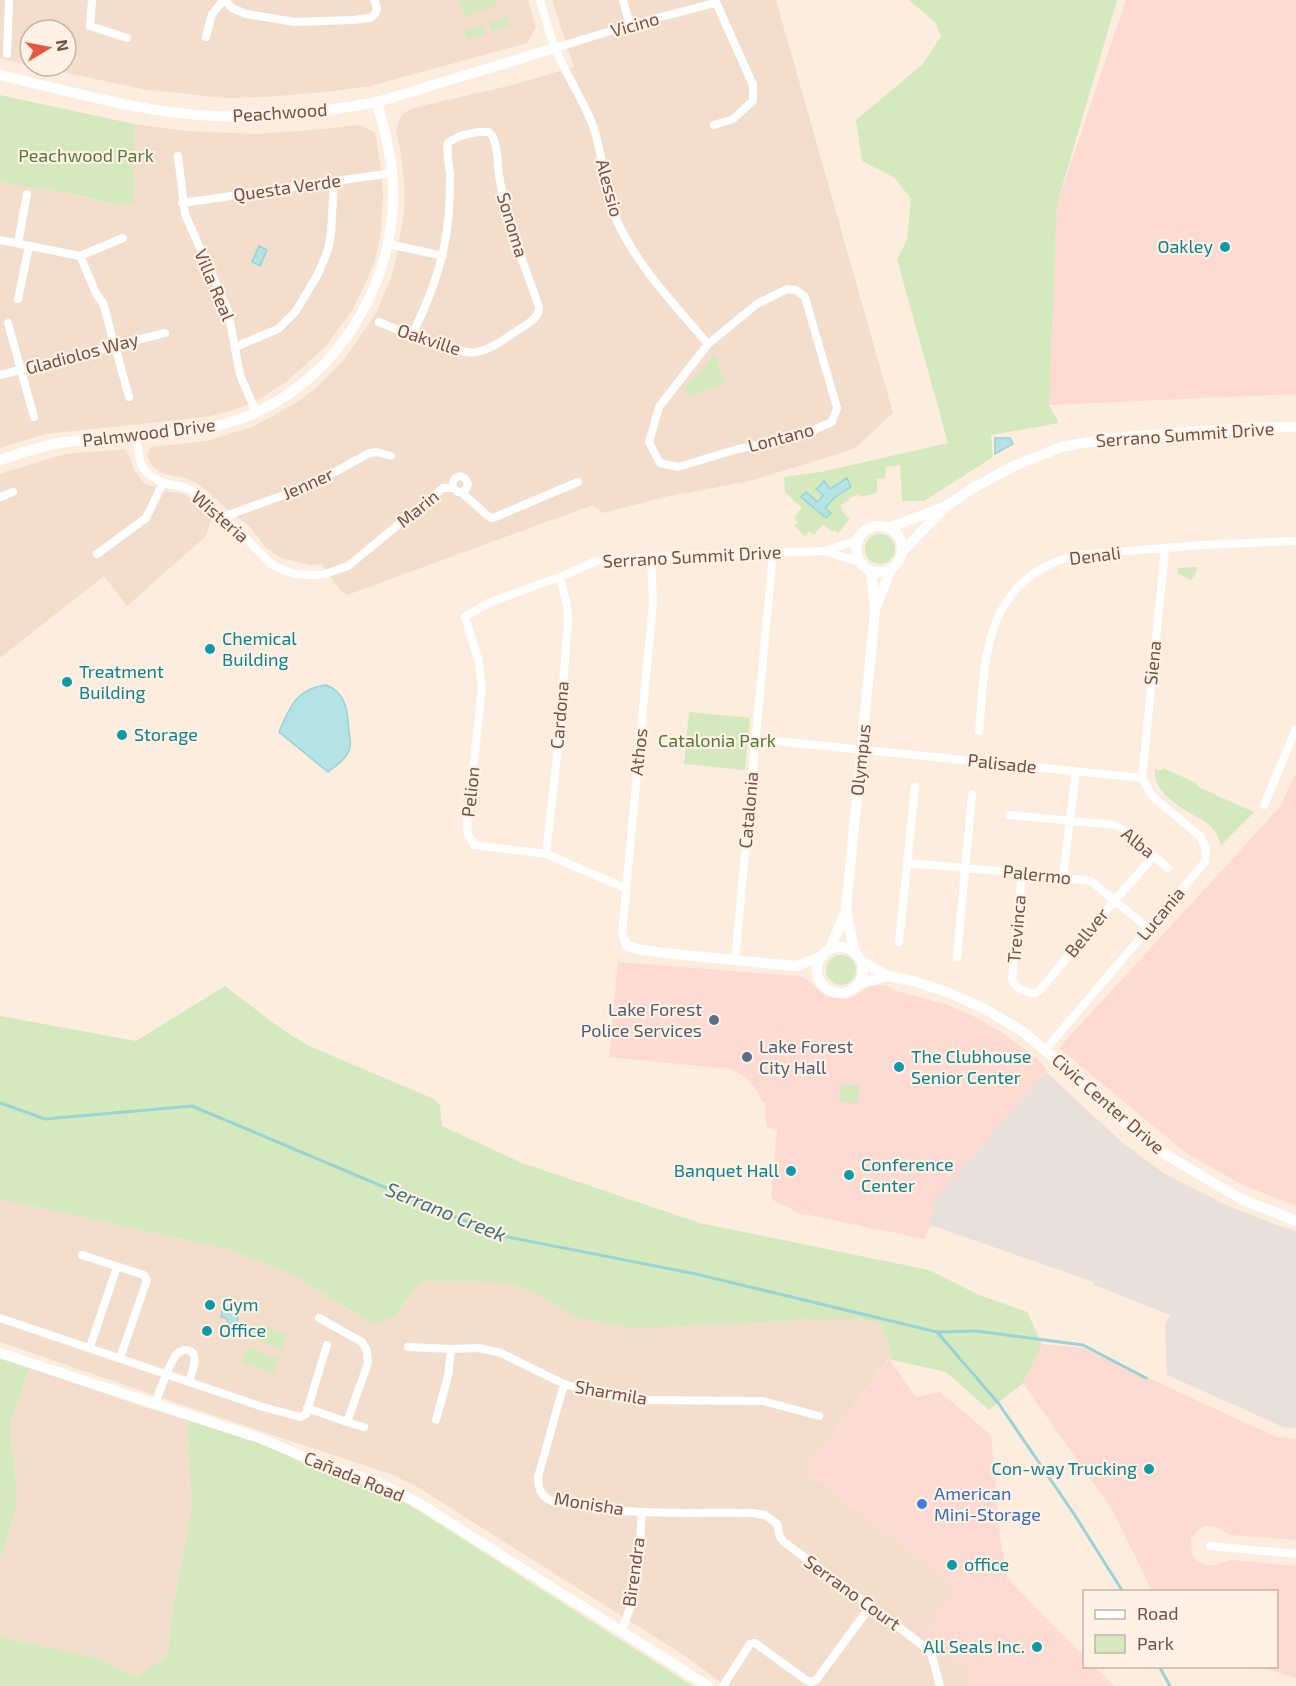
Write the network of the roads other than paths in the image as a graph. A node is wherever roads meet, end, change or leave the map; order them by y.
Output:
1 (9, 0) edge
2 (92, 0) edge
3 (224, 0) edge
4 (374, 0) edge
5 (540, 0) edge
6 (623, 0) edge
7 (715, 2) edge
8 (4, 17) edge
9 (630, 25) junction
10 (206, 37) dead end
11 (127, 39) dead end
12 (555, 48) junction
13 (7, 54) dead end
14 (0, 75) edge
15 (377, 102) junction
16 (714, 125) dead end
17 (178, 156) dead end
18 (392, 172) junction
19 (334, 181) junction
20 (27, 194) dead end
21 (182, 203) junction
22 (123, 238) dead end
23 (0, 240) edge
24 (18, 243) junction
25 (388, 244) junction
26 (29, 246) junction
27 (80, 256) junction
28 (443, 256) junction
29 (18, 299) dead end
30 (539, 312) joint
31 (380, 322) dead end
32 (8, 323) dead end
33 (165, 333) dead end
34 (412, 335) junction
35 (708, 344) junction
36 (114, 346) junction
37 (235, 347) junction
38 (20, 370) junction
39 (0, 375) edge
40 (129, 397) dead end
41 (256, 412) junction
42 (34, 417) dead end
43 (1296, 427) edge
44 (136, 437) junction
45 (391, 456) dead end
46 (0, 460) edge
47 (578, 482) dead end
48 (163, 483) junction
49 (453, 488) junction
50 (13, 492) dead end
51 (462, 492) junction
52 (0, 497) edge
53 (945, 507) junction
54 (223, 517) junction
55 (888, 528) junction
56 (859, 540) junction
57 (1296, 541) edge
58 (1165, 549) junction
59 (824, 551) junction
60 (902, 552) junction
61 (773, 553) junction
62 (97, 554) dead end
63 (651, 557) junction
64 (860, 562) junction
65 (891, 569) junction
66 (871, 571) junction
67 (325, 574) joint
68 (560, 577) junction
69 (875, 610) junction
70 (465, 617) joint
71 (1296, 729) edge
72 (979, 731) dead end
73 (756, 739) junction
74 (862, 750) junction
75 (1076, 771) junction
76 (1142, 778) junction
77 (915, 787) dead end
78 (972, 795) dead end
79 (1264, 805) dead end
80 (1009, 815) dead end
81 (1070, 821) junction
82 (546, 854) junction
83 (1154, 856) junction
84 (908, 863) junction
85 (1168, 867) dead end
86 (966, 868) junction
87 (1022, 873) junction
88 (1063, 878) junction
89 (625, 888) junction
90 (1115, 900) junction
91 (846, 909) junction
92 (1149, 929) junction
93 (899, 942) dead end
94 (627, 945) joint
95 (830, 949) junction
96 (854, 951) junction
97 (821, 957) junction
98 (957, 957) dead end
99 (735, 961) junction
100 (861, 961) junction
101 (795, 966) junction
102 (888, 976) junction
103 (819, 980) junction
104 (859, 984) junction
105 (1015, 986) joint
106 (1045, 1050) junction
107 (1296, 1221) edge
108 (82, 1255) dead end
109 (117, 1267) junction
110 (0, 1318) edge
111 (319, 1318) dead end
112 (327, 1345) dead end
113 (90, 1347) junction
114 (408, 1347) dead end
115 (451, 1349) junction
116 (0, 1353) edge
117 (120, 1358) junction
118 (168, 1374) junction
119 (189, 1381) junction
120 (564, 1384) junction
121 (155, 1403) junction
122 (307, 1408) junction
123 (819, 1416) dead end
124 (436, 1420) dead end
125 (347, 1422) junction
126 (364, 1427) dead end
127 (642, 1512) junction
128 (752, 1513) joint
129 (1210, 1546) dead end
130 (1296, 1554) edge
131 (870, 1607) junction
132 (621, 1631) junction
133 (708, 1686) edge
134 (723, 1686) edge
135 (940, 1686) edge

1 - 8 street
2 - 11 street
3 - 4 street
3 - 10 street
5 - 12 street, Alessio
6 - 9 street
7 - 9 street, Vicino
7 - 16 street
8 - 13 street
9 - 12 street, Vicino
12 - 15 street, Peachwood
12 - 35 street, Alessio
14 - 15 street, Peachwood
15 - 18 street, Palmwood Drive
17 - 21 street, Villa Real
18 - 19 street, Questa Verde
18 - 25 street, Palmwood Drive
19 - 21 street, Questa Verde
19 - 37 street
20 - 24 street
21 - 37 street, Villa Real
22 - 27 street
23 - 24 street
24 - 26 street
25 - 28 street
25 - 41 street, Palmwood Drive
26 - 27 street
26 - 29 street
27 - 36 street
28 - 30 street, Sonoma
28 - 34 street
30 - 34 street, Oakville
31 - 34 street, Oakville
32 - 38 street
33 - 36 street, Gladiolos Way
35 - 35 street, Lontano
36 - 38 street, Gladiolos Way
36 - 40 street
37 - 41 street, Villa Real
38 - 39 street, Gladiolos Way
38 - 42 street
41 - 44 street, Palmwood Drive
43 - 53 street, Serrano Summit Drive
44 - 46 street, Palmwood Drive
44 - 48 street, Wisteria
45 - 54 street, Jenner
47 - 51 street, Marin
48 - 54 street, Wisteria
48 - 62 street
49 - 51 street, Marin
49 - 51 street
49 - 67 street, Marin
50 - 52 street
53 - 55 street, Serrano Summit Drive
53 - 60 street, Serrano Summit Drive
54 - 67 street, Wisteria
55 - 56 street, Serrano Summit Drive
55 - 60 street
56 - 59 street, Serrano Summit Drive
56 - 64 street
57 - 58 street, Denali
58 - 72 street, Denali
58 - 76 street, Siena
59 - 61 street, Serrano Summit Drive
59 - 64 street, Serrano Summit Drive
60 - 65 street, Serrano Summit Drive
61 - 63 street, Serrano Summit Drive
61 - 73 street, Catalonia
63 - 68 street, Serrano Summit Drive
63 - 89 street, Athos
64 - 66 street, Serrano Summit Drive
65 - 66 street
65 - 69 street, Olympus
66 - 69 street, Olympus
68 - 70 street, Serrano Summit Drive
68 - 82 street, Cardona
69 - 74 street, Olympus
70 - 82 street, Pelion
71 - 79 street
73 - 74 street, Palisade
73 - 99 street, Catalonia
74 - 75 street, Palisade
74 - 91 street, Olympus
75 - 76 street, Palisade
75 - 81 street
76 - 92 street, Lucania
77 - 84 street
78 - 86 street
80 - 81 street, Alba
81 - 83 street, Alba
81 - 88 street
82 - 89 street, Pelion
83 - 85 street, Alba
83 - 90 street, Bellver
84 - 86 street, Palermo
84 - 93 street
86 - 87 street, Palermo
86 - 98 street
87 - 88 street, Palermo
87 - 105 street, Trevinca
88 - 90 street, Palermo
89 - 94 street, Athos
90 - 92 street, Palermo
90 - 105 street, Bellver
91 - 95 street, Olympus
91 - 96 street, Olympus
92 - 106 street, Lucania
94 - 99 street, Civic Center Drive
95 - 96 street
95 - 97 street, Civic Center Drive
96 - 100 street, Civic Center Drive
97 - 101 street, Civic Center Drive
97 - 103 street
99 - 101 street, Civic Center Drive
100 - 102 street, Civic Center Drive
100 - 104 street
101 - 103 street, Civic Center Drive
102 - 104 street, Civic Center Drive
102 - 106 street, Civic Center Drive
103 - 104 street, Civic Center Drive
106 - 107 street, Civic Center Drive
108 - 109 street
109 - 113 street
109 - 117 street
110 - 113 street
111 - 125 street
112 - 122 street
113 - 117 street
114 - 115 street, Sharmila
115 - 120 street, Sharmila
115 - 124 street
116 - 121 street, Cañada Road
117 - 118 street
118 - 119 street
118 - 119 street
118 - 121 street
119 - 122 street
120 - 123 street, Sharmila
120 - 127 street, Monisha
121 - 132 street, Cañada Road
122 - 125 street
125 - 126 street
127 - 128 street, Monisha
127 - 132 street, Birendra
128 - 131 street, Serrano Court
129 - 130 street
131 - 134 street
131 - 135 street, Serrano Court
132 - 133 street, Cañada Road

